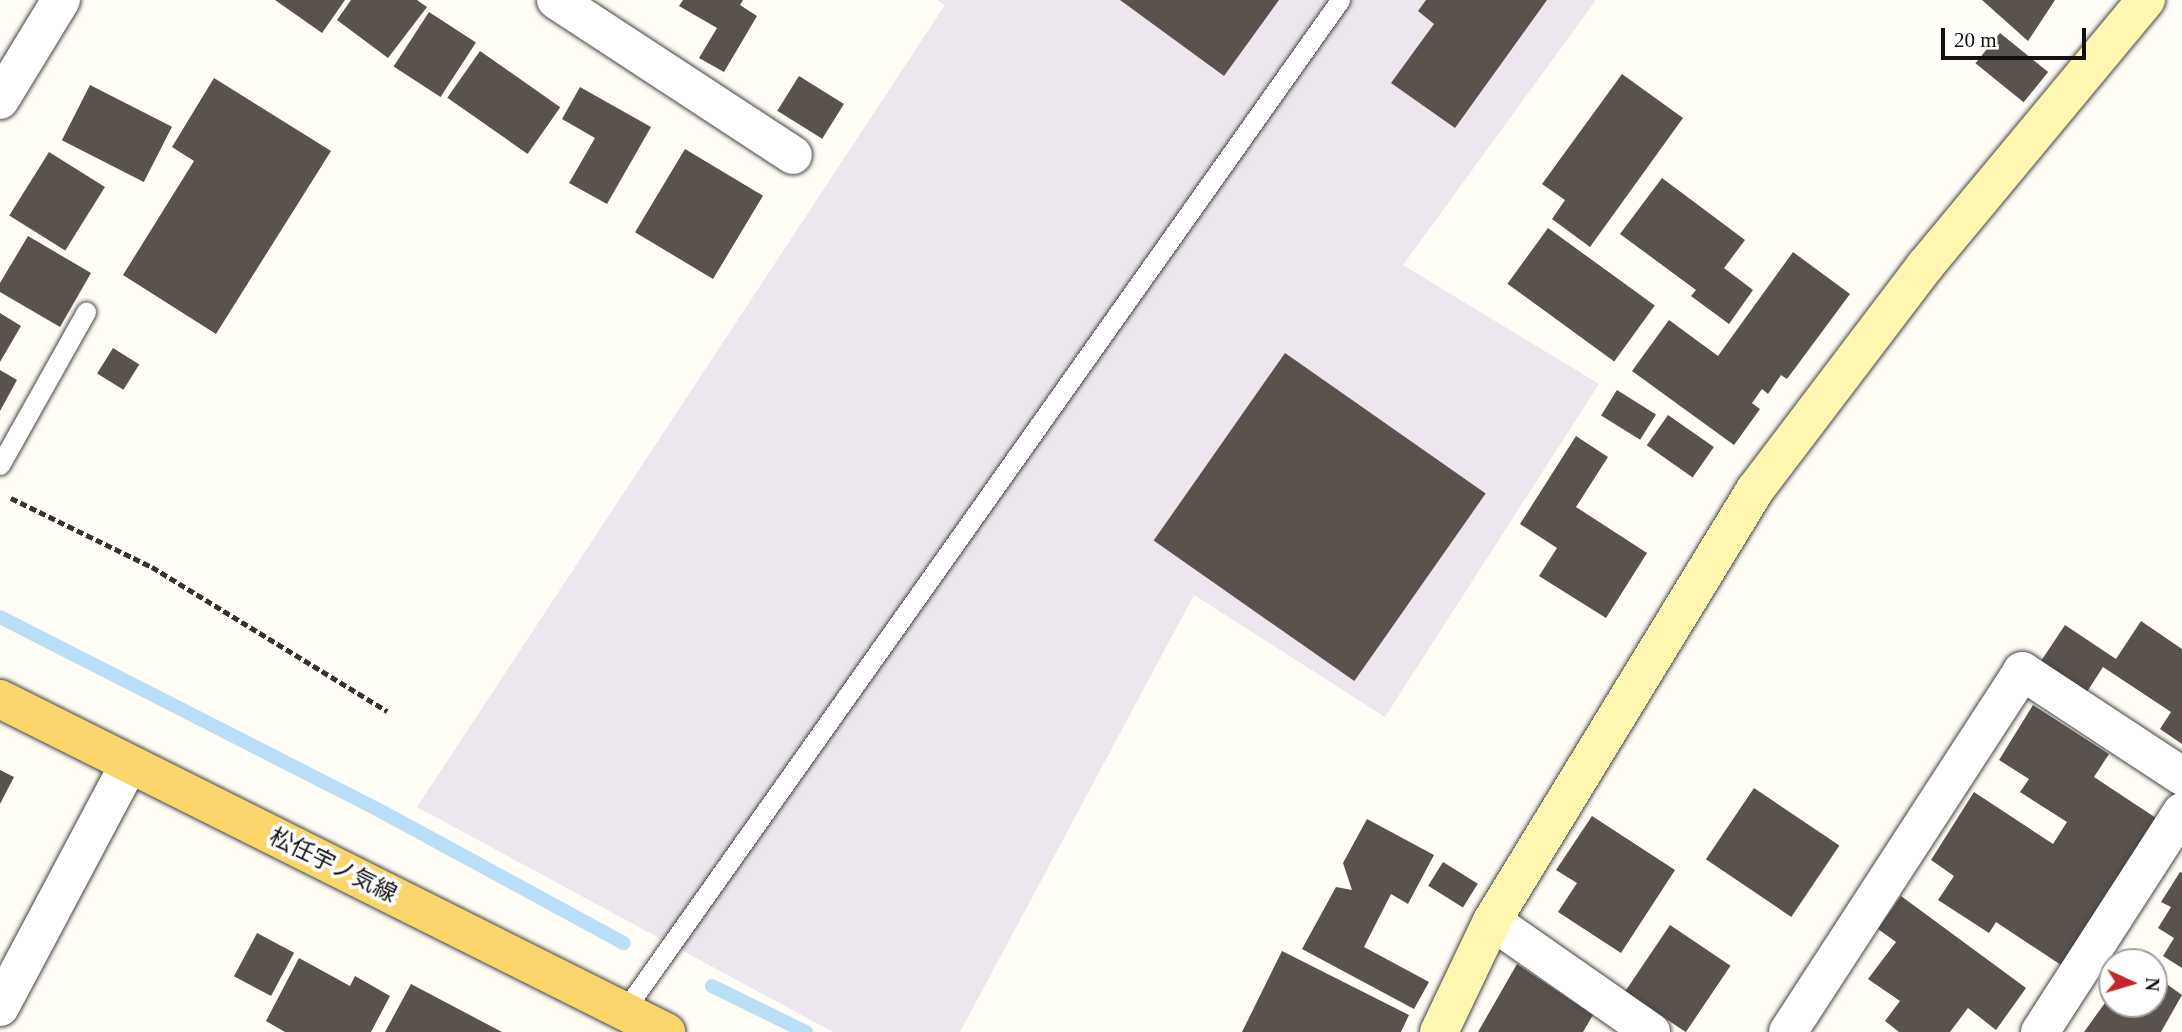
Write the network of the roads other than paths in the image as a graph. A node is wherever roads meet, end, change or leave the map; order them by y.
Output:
1 (61, 0) edge
2 (556, 0) edge
3 (1340, 0) edge
4 (2146, 0) edge
5 (0, 100) edge
6 (793, 155) dead end
7 (86, 312) dead end
8 (0, 465) edge
9 (0, 699) edge
10 (129, 764) junction
11 (2182, 776) edge
12 (2182, 812) edge
13 (1492, 921) junction
14 (0, 1007) edge
15 (624, 1011) junction
16 (666, 1032) edge
17 (1439, 1032) edge
18 (1651, 1032) edge
19 (1788, 1032) edge
20 (2040, 1032) edge

1 - 5 street
2 - 6 street
3 - 15 lane
4 - 13 street
7 - 8 lane
9 - 10 main road, 松任宇ノ気線
10 - 14 street
10 - 15 main road, 松任宇ノ気線
11 - 19 street
12 - 20 street
13 - 17 street
13 - 18 street
15 - 16 main road, 松任宇ノ気線

